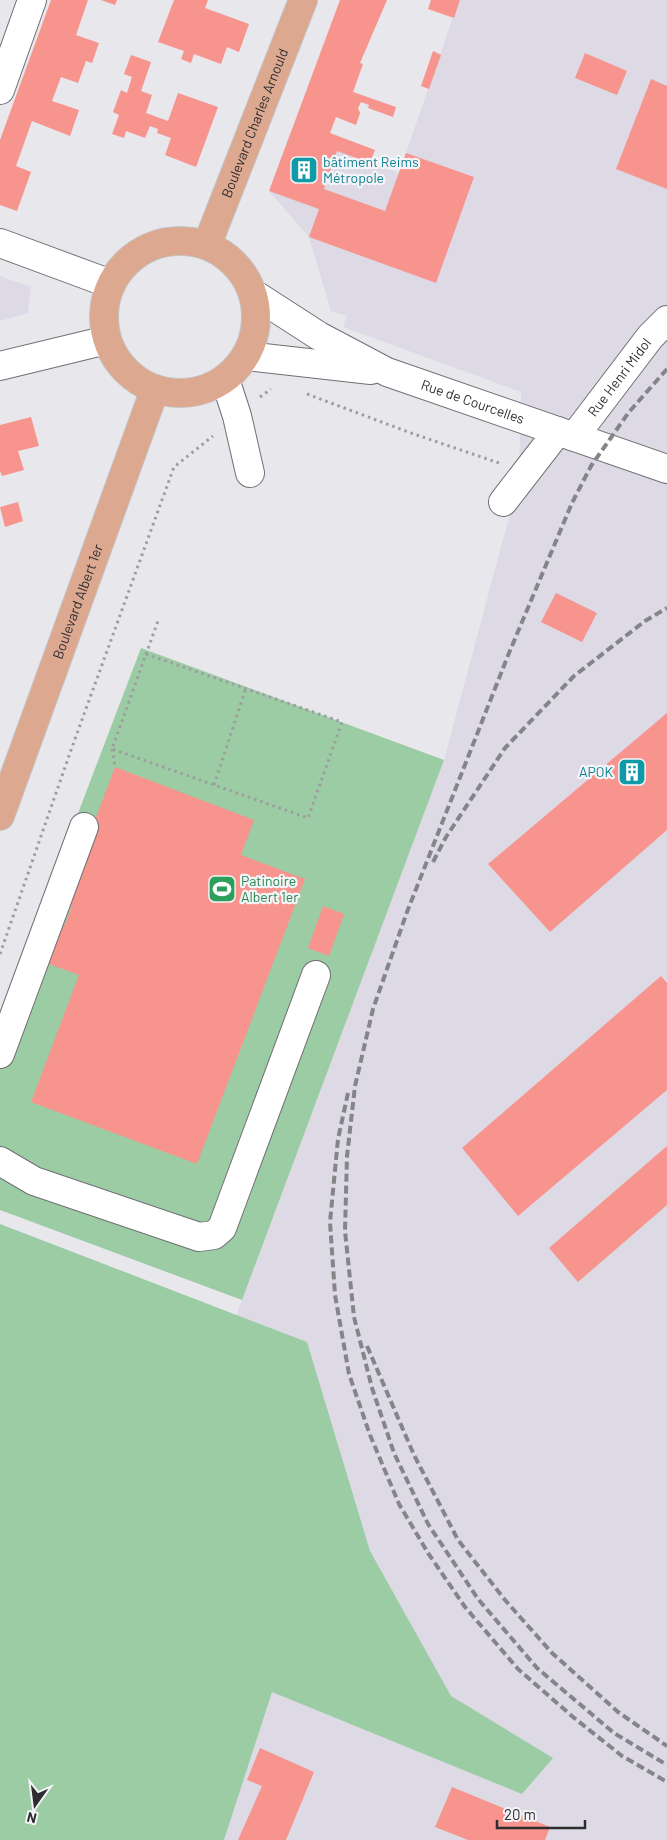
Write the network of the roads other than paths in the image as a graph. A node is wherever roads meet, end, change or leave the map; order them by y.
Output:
1 (32, 0) edge
2 (303, 0) edge
3 (0, 90) edge
4 (0, 243) edge
5 (207, 246) junction
6 (112, 284) junction
7 (254, 294) junction
8 (667, 320) edge
9 (107, 340) junction
10 (246, 356) junction
11 (0, 366) edge
12 (387, 372) junction
13 (225, 379) junction
14 (155, 389) junction
15 (566, 434) junction
16 (667, 469) edge
17 (250, 474) dead end
18 (503, 502) dead end
19 (0, 816) edge
20 (84, 827) dead end
21 (316, 975) dead end
22 (0, 1054) edge
23 (0, 1161) edge

1 - 3 street
2 - 5 main road, Boulevard Charles Arnould
4 - 6 street
5 - 6 main road
5 - 7 main road
6 - 9 main road
7 - 10 main road
7 - 12 street, Rue de Courcelles
8 - 15 street, Rue Henri Midol
9 - 11 street
9 - 14 main road
10 - 12 street, Rue de Courcelles
10 - 13 main road
12 - 15 street, Rue de Courcelles
13 - 14 main road
13 - 17 street
14 - 19 main road, Boulevard Albert 1er
15 - 16 street, Rue de Courcelles
15 - 18 street
20 - 22 street
21 - 23 street

